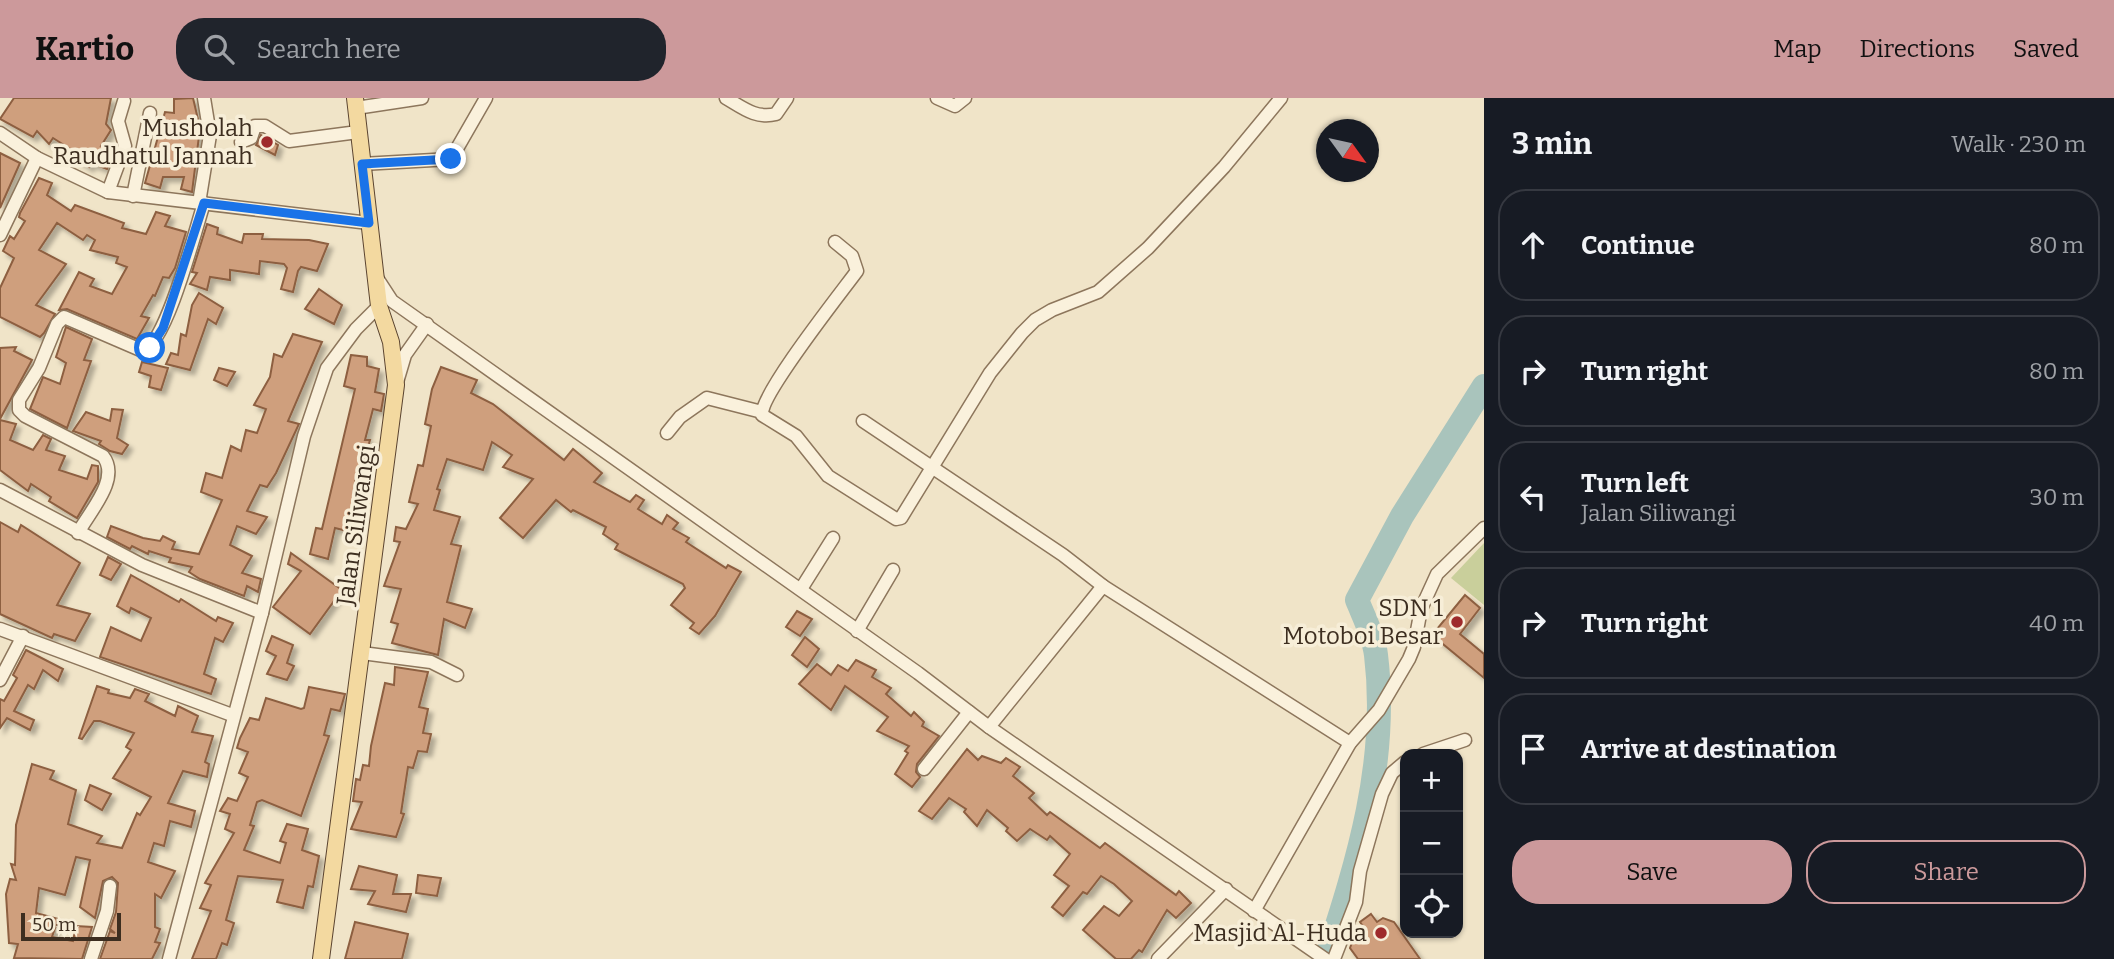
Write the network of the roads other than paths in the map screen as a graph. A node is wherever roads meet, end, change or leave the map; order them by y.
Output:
1 (204, 98) edge
2 (422, 98) edge
3 (486, 98) edge
4 (726, 98) edge
5 (787, 98) edge
6 (937, 98) edge
7 (965, 98) edge
8 (1281, 98) edge
9 (124, 101) dead end
10 (356, 103) edge
11 (150, 113) dead end
12 (358, 132) junction
13 (0, 133) edge
14 (241, 142) dead end
15 (37, 158) junction
16 (362, 164) junction
17 (108, 192) junction
18 (133, 196) junction
19 (202, 203) junction
20 (370, 228) junction
21 (0, 235) edge
22 (835, 242) dead end
23 (376, 278) junction
24 (379, 306) junction
25 (427, 324) junction
26 (396, 385) junction
27 (762, 412) junction
28 (863, 421) dead end
29 (667, 433) dead end
30 (935, 468) junction
31 (0, 490) edge
32 (1484, 528) edge
33 (78, 533) junction
34 (833, 538) dead end
35 (893, 570) dead end
36 (1103, 586) junction
37 (801, 589) junction
38 (262, 613) junction
39 (0, 629) edge
40 (857, 631) junction
41 (23, 636) junction
42 (362, 653) junction
43 (457, 675) dead end
44 (0, 680) edge
45 (969, 712) junction
46 (233, 715) junction
47 (989, 727) junction
48 (1465, 740) dead end
49 (1350, 743) junction
50 (1438, 749) edge
51 (1400, 767) edge
52 (925, 769) dead end
53 (110, 886) dead end
54 (1226, 889) junction
55 (1254, 911) junction
56 (1327, 958) edge
57 (91, 959) edge
58 (169, 959) edge
59 (321, 959) edge
60 (1158, 959) edge

1 - 19 street
2 - 10 street
3 - 16 street
4 - 5 street
6 - 7 street
8 - 30 street
9 - 17 street
10 - 12 main road, Jalan Siliwangi
11 - 18 street
12 - 14 street
12 - 16 main road, Jalan Siliwangi
13 - 15 street
15 - 17 street
15 - 21 street
16 - 20 main road, Jalan Siliwangi
17 - 18 street
18 - 19 street
19 - 20 street
19 - 33 street
20 - 23 main road, Jalan Siliwangi
22 - 27 street
23 - 24 main road, Jalan Siliwangi
23 - 25 street
24 - 26 main road, Jalan Siliwangi
24 - 38 street
25 - 26 street
25 - 37 street
26 - 42 main road, Jalan Siliwangi
27 - 29 street
27 - 30 street
28 - 30 street
30 - 36 street
31 - 33 street
32 - 49 street
33 - 38 street
34 - 37 street
35 - 40 street
36 - 47 street
36 - 49 street
37 - 40 street
38 - 46 street
39 - 41 street
40 - 45 street
41 - 44 street
41 - 46 street
42 - 43 street
42 - 59 main road, Jalan Siliwangi
45 - 47 street
45 - 52 street
46 - 58 street
47 - 54 street
48 - 50 street
49 - 55 street
51 - 56 street
53 - 57 street
54 - 55 street
54 - 60 street
55 - 56 street

